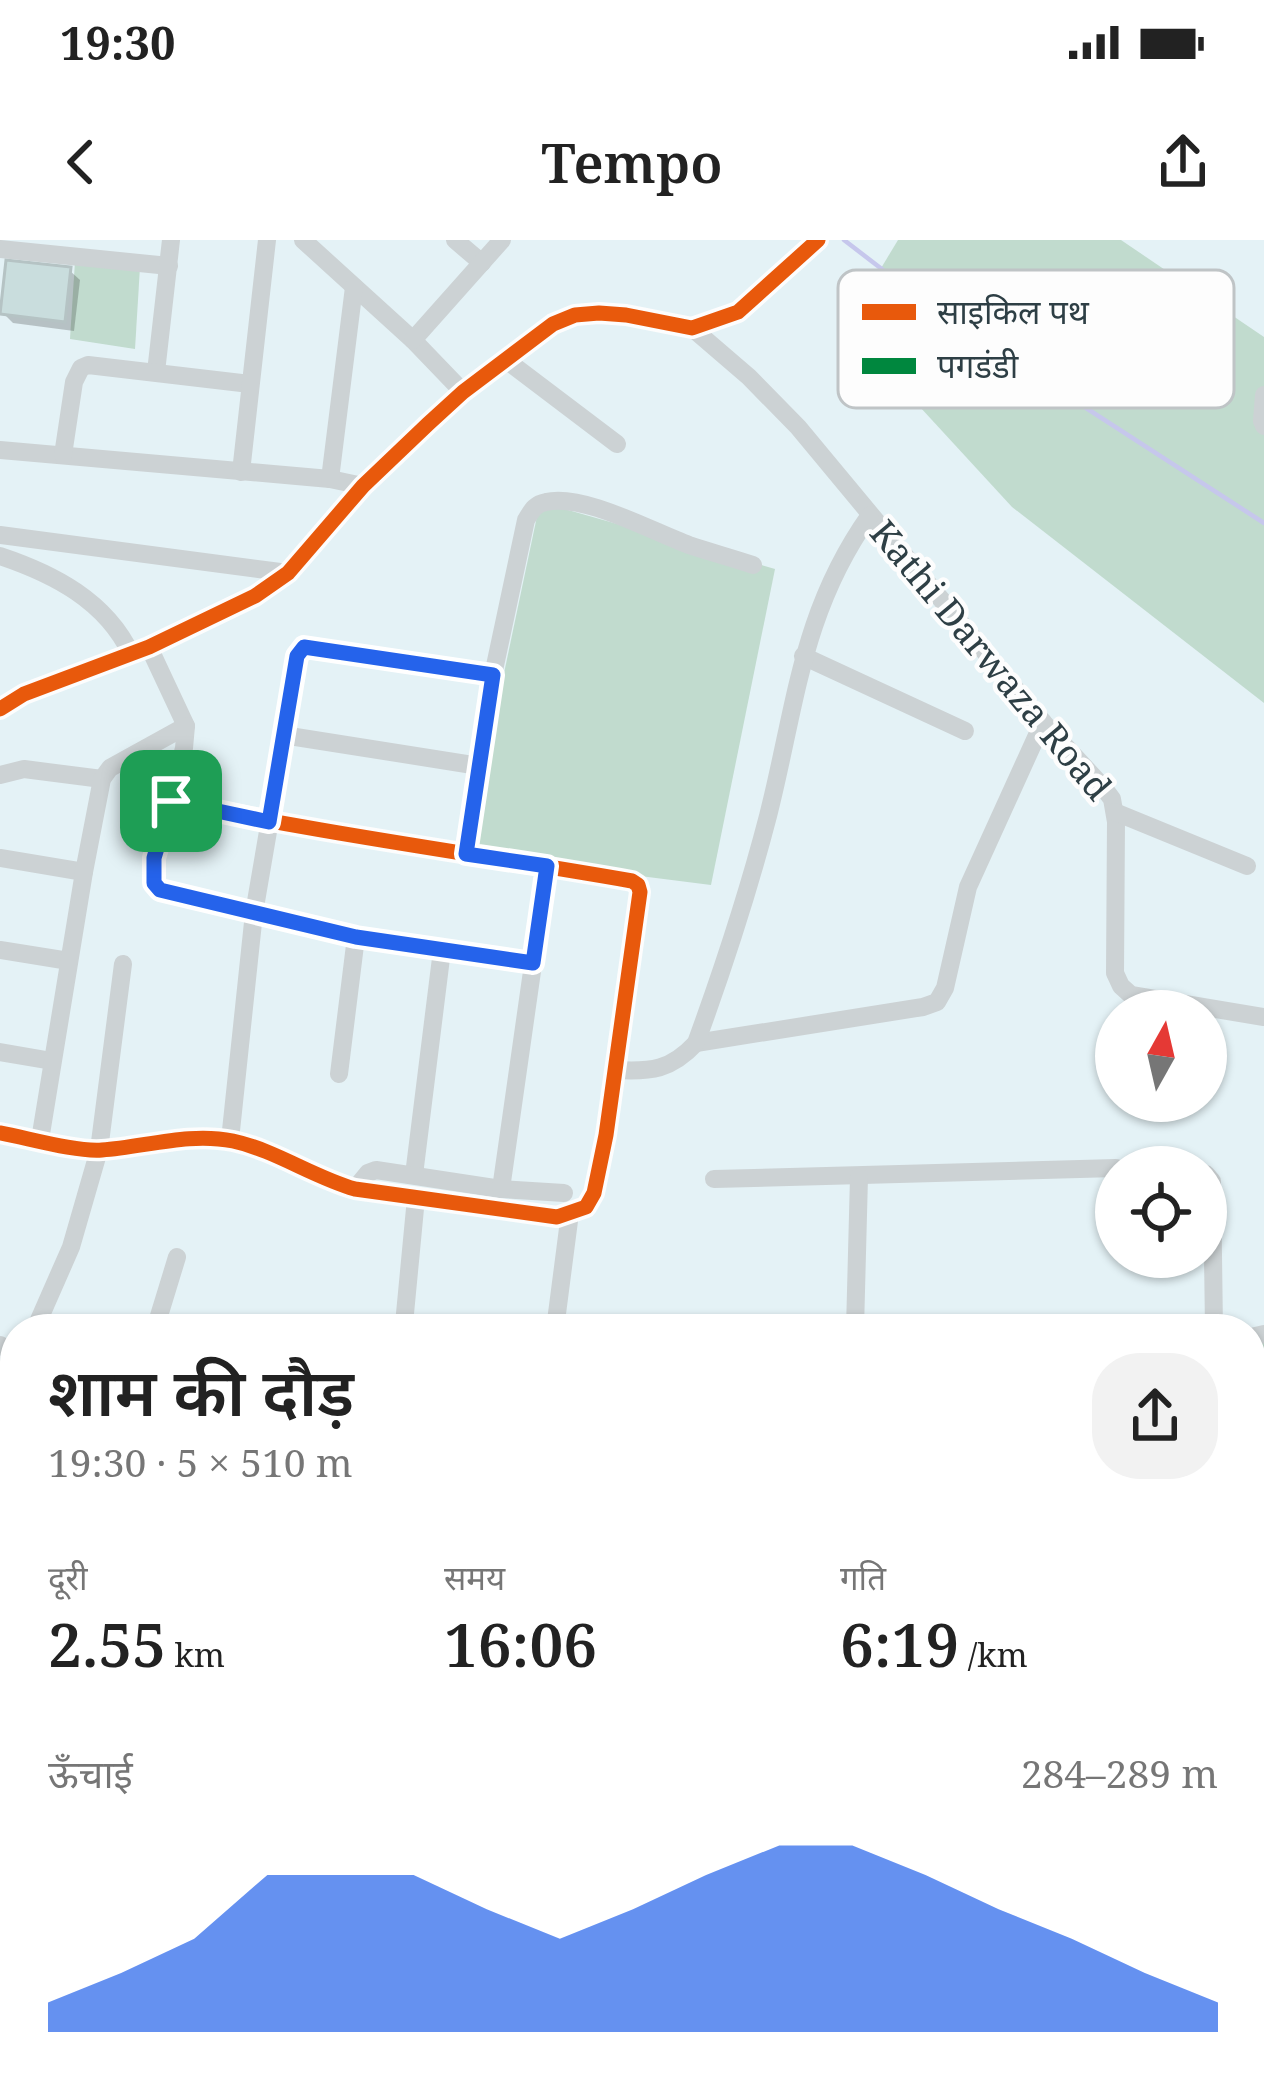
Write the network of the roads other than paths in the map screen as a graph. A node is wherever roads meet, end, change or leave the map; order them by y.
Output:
1 (171, 240) edge
2 (267, 240) edge
3 (303, 240) edge
4 (455, 240) edge
5 (502, 240) edge
6 (818, 240) edge
7 (0, 250) edge
8 (482, 262) junction
9 (169, 266) junction
10 (354, 287) junction
11 (692, 328) junction
12 (413, 340) junction
13 (506, 360) junction
14 (156, 372) junction
15 (250, 385) junction
16 (463, 392) junction
17 (1264, 395) edge
18 (1264, 427) edge
19 (617, 444) dead end
20 (0, 449) edge
21 (63, 455) junction
22 (241, 472) junction
23 (331, 479) junction
24 (363, 486) junction
25 (870, 515) junction
26 (0, 535) edge
27 (0, 556) edge
28 (753, 565) dead end
29 (288, 573) junction
30 (140, 651) junction
31 (803, 656) junction
32 (493, 675) junction
33 (0, 709) edge
34 (1042, 722) junction
35 (185, 726) junction
36 (965, 730) dead end
37 (283, 735) junction
38 (479, 766) junction
39 (0, 775) edge
40 (102, 779) junction
41 (171, 801) junction
42 (1115, 812) junction
43 (269, 822) junction
44 (466, 854) junction
45 (0, 858) edge
46 (547, 866) junction
47 (1247, 866) dead end
48 (84, 872) junction
49 (254, 914) junction
50 (356, 937) junction
51 (0, 950) edge
52 (442, 950) junction
53 (69, 961) junction
54 (533, 963) junction
55 (123, 964) dead end
56 (1264, 1017) edge
57 (696, 1043) junction
58 (0, 1052) edge
59 (52, 1061) junction
60 (616, 1070) junction
61 (339, 1074) dead end
62 (0, 1132) edge
63 (40, 1140) junction
64 (230, 1140) junction
65 (99, 1150) junction
66 (1095, 1168) edge
67 (413, 1175) junction
68 (859, 1177) junction
69 (714, 1179) dead end
70 (355, 1189) junction
71 (501, 1189) junction
72 (564, 1193) dead end
73 (416, 1198) junction
74 (570, 1213) junction
75 (177, 1257) dead end
76 (1213, 1278) edge
77 (42, 1314) edge
78 (160, 1314) edge
79 (405, 1314) edge
80 (555, 1314) edge
81 (855, 1314) edge
82 (1214, 1314) edge

1 - 9 street
2 - 15 street
3 - 10 street
4 - 8 street
5 - 8 street
6 - 11 street
7 - 9 street
8 - 12 street
9 - 14 street
10 - 12 street
10 - 23 street
11 - 13 street
11 - 25 street, Kathi Darwaza Road
12 - 16 street
13 - 16 street
13 - 19 street
14 - 15 street
14 - 21 street
15 - 22 street
16 - 24 street
17 - 18 street
20 - 21 street
21 - 22 street
22 - 23 street
23 - 24 street
24 - 29 street
25 - 31 street
25 - 34 street, Kathi Darwaza Road
26 - 29 street
27 - 30 street
28 - 32 street
29 - 30 street
30 - 33 street
30 - 35 street
31 - 36 street
31 - 57 street
32 - 37 street
32 - 38 street
34 - 42 street, Kathi Darwaza Road
34 - 57 street
35 - 40 street
35 - 41 street
37 - 38 street
37 - 43 street
38 - 44 street
39 - 40 street
40 - 48 street
41 - 43 street
41 - 49 street
42 - 47 street
42 - 56 street, Kathi Darwaza Road
43 - 44 street
43 - 49 street
44 - 46 street
45 - 48 street
46 - 54 street
46 - 60 street
48 - 53 street
49 - 50 street
49 - 64 street
50 - 52 street
50 - 61 street
51 - 53 street
52 - 54 street
52 - 67 street
53 - 59 street
54 - 71 street
55 - 65 street
57 - 60 street
58 - 59 street
59 - 63 street
60 - 74 street
62 - 63 street
63 - 65 street
64 - 65 street
64 - 70 street
65 - 77 street
66 - 68 street
67 - 70 street
67 - 71 street
68 - 69 street
68 - 81 street
70 - 73 street
71 - 72 street
73 - 74 street
73 - 79 street
74 - 80 street
75 - 78 street
76 - 82 street

